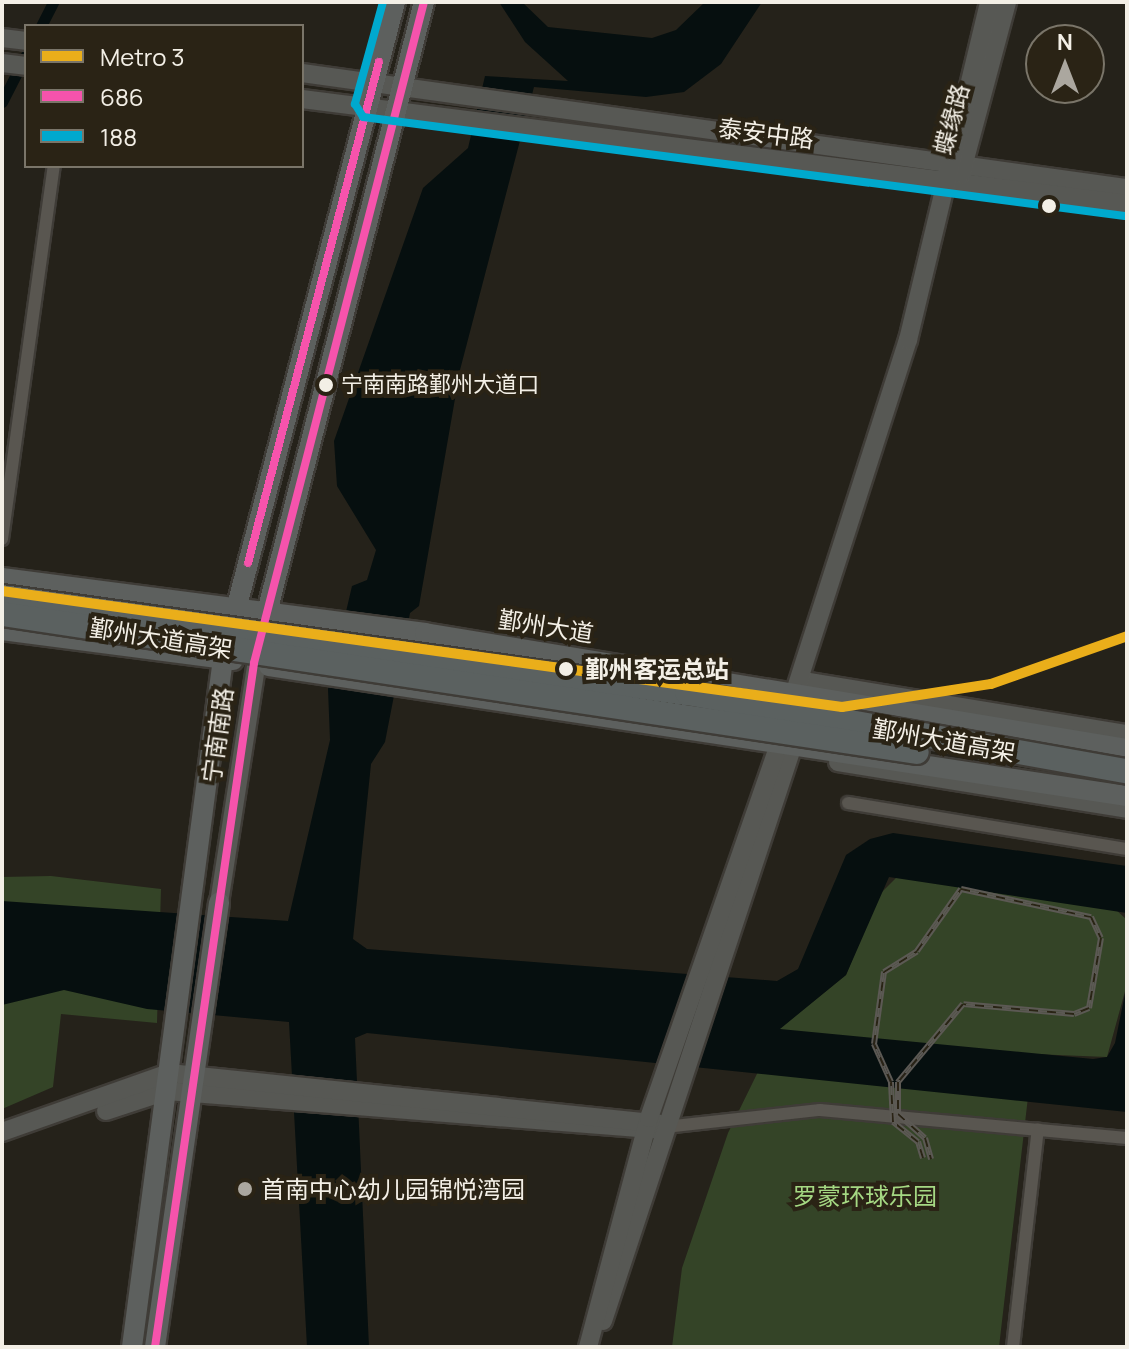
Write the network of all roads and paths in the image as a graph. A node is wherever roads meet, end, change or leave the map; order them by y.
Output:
1 (395, 2) edge
2 (424, 2) edge
3 (989, 2) edge
4 (1007, 2) edge
5 (2, 63) edge
6 (24, 66) edge
7 (304, 73) edge
8 (374, 82) junction
9 (404, 85) junction
10 (304, 99) edge
11 (367, 106) junction
12 (398, 110) junction
13 (54, 168) edge
14 (952, 176) junction
15 (1127, 188) edge
16 (1127, 204) edge
17 (2, 539) edge
18 (2, 578) edge
19 (2, 597) edge
20 (235, 612) junction
21 (2, 614) edge
22 (266, 616) junction
23 (2, 630) edge
24 (223, 659) junction
25 (254, 663) junction
26 (802, 690) junction
27 (1127, 734) edge
28 (787, 746) junction
29 (1127, 749) edge
30 (1127, 771) edge
31 (1127, 785) edge
32 (1127, 796) edge
33 (848, 803) dead end
34 (1127, 809) edge
35 (1127, 849) edge
36 (219, 903) joint
37 (195, 1074) junction
38 (168, 1082) junction
39 (191, 1095) junction
40 (297, 1095) junction
41 (654, 1125) junction
42 (1038, 1129) junction
43 (2, 1132) edge
44 (1127, 1138) edge
45 (2, 1144) edge
46 (132, 1347) edge
47 (155, 1347) edge
48 (588, 1347) edge
49 (599, 1347) edge
50 (1013, 1347) edge

1 - 8 main road, 宁南南路
2 - 9 main road, 宁南南路
3 - 14 main road, 蝶缘路
4 - 14 main road, 蝶缘路
5 - 6 main road
7 - 8 main road, 泰安中路
8 - 9 main road, 泰安中路
8 - 11 main road, 宁南南路
9 - 12 main road, 宁南南路
9 - 14 main road, 泰安中路
10 - 11 main road, 泰安中路
11 - 12 main road, 泰安中路
11 - 20 main road, 宁南南路
12 - 14 main road, 泰安中路
12 - 22 main road, 宁南南路
13 - 17 street
14 - 15 main road, 泰安中路
14 - 16 main road, 泰安中路
14 - 26 main road
18 - 20 main road, 鄞州大道
19 - 30 highway, 鄞州大道高架, bridge
20 - 22 main road, 鄞州大道
20 - 24 main road, 宁南南路
21 - 31 highway, 鄞州大道高架, bridge
22 - 25 main road, 宁南南路
22 - 26 main road, 鄞州大道
23 - 24 main road
24 - 25 main road
24 - 38 main road, 宁南南路
25 - 28 main road
25 - 36 main road, 宁南南路
26 - 27 main road
26 - 28 main road
26 - 29 main road, 鄞州大道
28 - 32 main road
28 - 34 main road
28 - 41 main road
28 - 41 main road
33 - 35 street
36 - 37 main road, 宁南南路
37 - 38 main road
37 - 39 main road, 宁南南路
37 - 40 main road
38 - 39 main road
38 - 43 main road
38 - 45 main road
38 - 46 main road, 宁南南路
39 - 40 main road
39 - 47 main road, 宁南南路
40 - 41 main road
41 - 42 street
41 - 48 main road
41 - 49 main road
42 - 44 street
42 - 50 street

